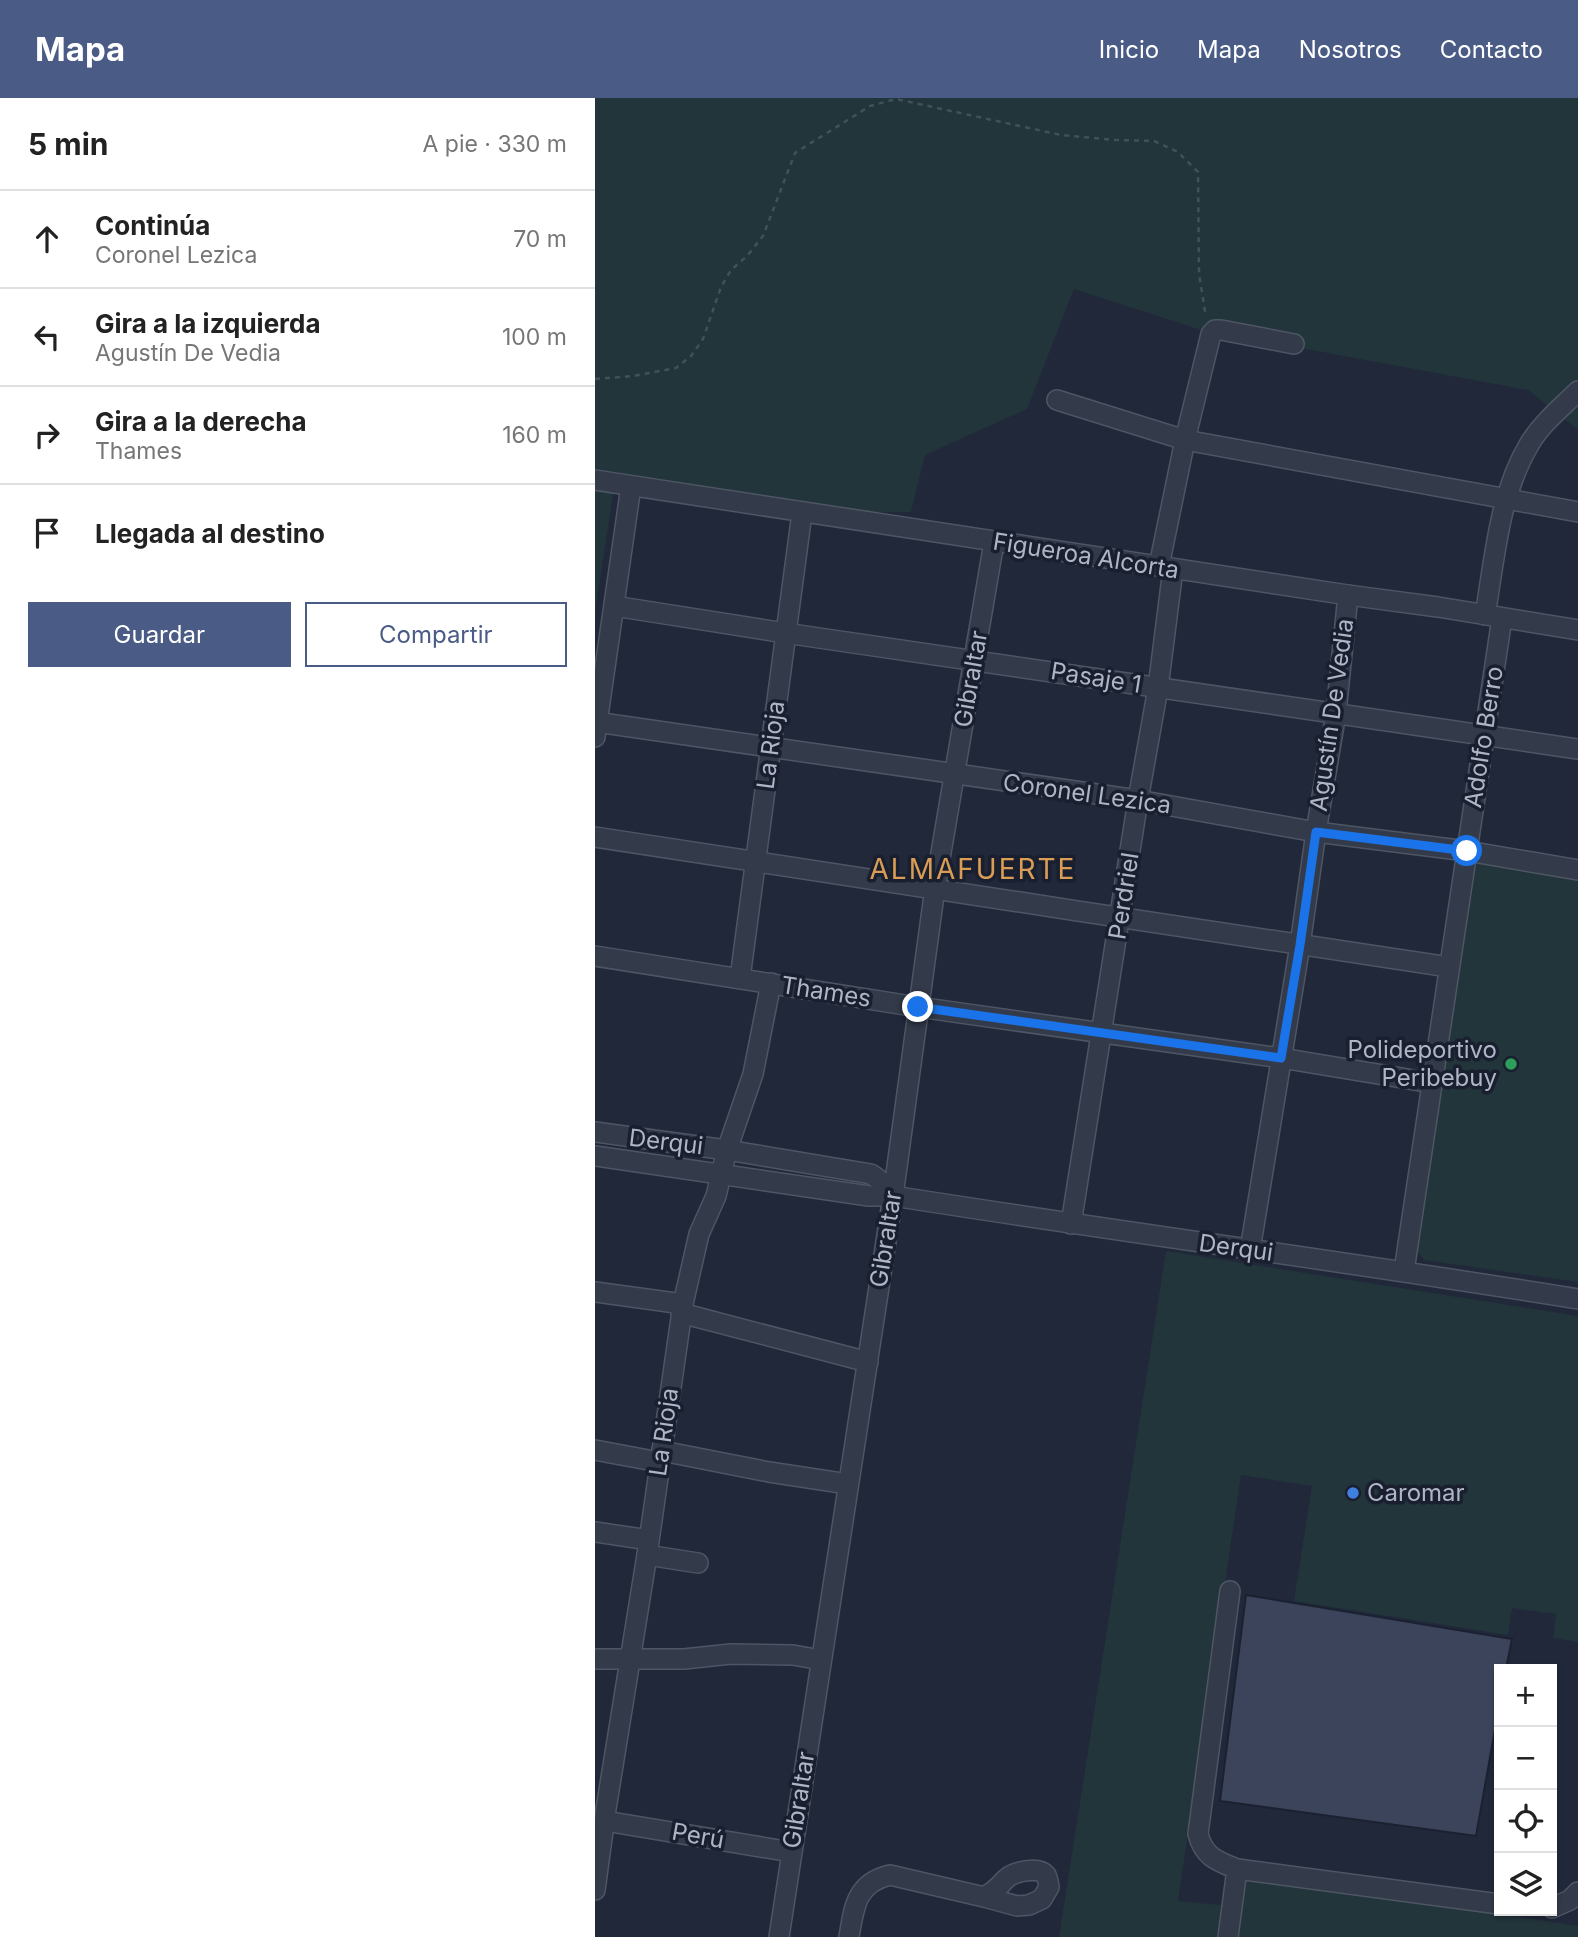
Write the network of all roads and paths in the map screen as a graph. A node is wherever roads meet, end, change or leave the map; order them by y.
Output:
1 (1211, 334) junction
2 (1294, 344) dead end
3 (595, 379) edge
4 (1578, 391) edge
5 (1057, 400) dead end
6 (1185, 440) junction
7 (595, 480) edge
8 (631, 486) junction
9 (1506, 499) junction
10 (1578, 512) edge
11 (802, 513) junction
12 (994, 542) junction
13 (1166, 568) junction
14 (1348, 595) junction
15 (614, 606) junction
16 (1493, 617) junction
17 (1578, 630) edge
18 (785, 633) junction
19 (974, 660) junction
20 (1158, 688) junction
21 (1335, 713) junction
22 (596, 727) edge
23 (1484, 735) junction
24 (771, 748) junction
25 (1578, 748) edge
26 (954, 774) junction
27 (1138, 800) junction
28 (1316, 832) junction
29 (595, 836) edge
30 (1467, 851) junction
31 (756, 861) junction
32 (1578, 870) edge
33 (935, 888) junction
34 (1121, 919) junction
35 (1300, 945) junction
36 (595, 956) edge
37 (1449, 967) junction
38 (740, 978) junction
39 (771, 983) junction
40 (918, 1007) junction
41 (1102, 1033) junction
42 (1281, 1058) junction
43 (1432, 1083) junction
44 (595, 1132) edge
45 (727, 1150) junction
46 (595, 1156) edge
47 (722, 1174) junction
48 (893, 1196) junction
49 (1071, 1224) junction
50 (1250, 1250) junction
51 (1404, 1271) junction
52 (595, 1292) edge
53 (1578, 1299) edge
54 (682, 1308) junction
55 (868, 1362) junction
56 (595, 1450) edge
57 (660, 1456) junction
58 (848, 1484) junction
59 (595, 1532) edge
60 (648, 1547) junction
61 (698, 1563) dead end
62 (1230, 1591) dead end
63 (595, 1659) edge
64 (629, 1660) junction
65 (821, 1660) junction
66 (602, 1812) edge
67 (791, 1852) junction
68 (1237, 1869) junction
69 (595, 1884) edge
70 (595, 1890) edge
71 (1578, 1892) edge
72 (984, 1897) dead end
73 (1494, 1903) edge
74 (1557, 1906) edge
75 (779, 1937) edge
76 (849, 1937) edge
77 (1228, 1937) edge

1 - 2 street
1 - 3 path
1 - 6 street, Perdriel
4 - 9 street, Adolfo Berro
5 - 6 street
6 - 9 street
6 - 13 street, Perdriel
7 - 8 street, Figueroa Alcorta
8 - 11 street, Figueroa Alcorta
8 - 15 street
9 - 10 street
9 - 16 street, Adolfo Berro
11 - 12 street, Figueroa Alcorta
11 - 18 street, La Rioja
12 - 13 street, Figueroa Alcorta
12 - 19 street, Gibraltar
13 - 14 street, Figueroa Alcorta
13 - 20 street, Perdriel
14 - 16 street, Figueroa Alcorta
14 - 21 street, Agustín De Vedia
15 - 18 street, Pasaje 1
15 - 22 street
16 - 17 street, Figueroa Alcorta
16 - 23 street, Adolfo Berro
18 - 19 street, Pasaje 1
18 - 24 street, La Rioja
19 - 20 street, Pasaje 1
19 - 26 street, Gibraltar
20 - 21 street, Pasaje 1
20 - 27 street, Perdriel
21 - 23 street, Pasaje 1
21 - 28 street, Agustín De Vedia
22 - 24 street, Coronel Lezica
23 - 25 street, Pasaje 1
23 - 30 street, Adolfo Berro
24 - 26 street, Coronel Lezica
24 - 31 street, La Rioja
26 - 27 street, Coronel Lezica
26 - 33 street, Gibraltar
27 - 28 street, Coronel Lezica
27 - 34 street, Perdriel
28 - 30 street, Coronel Lezica
28 - 35 street, Agustín De Vedia
29 - 31 street
30 - 32 street, Coronel Lezica
30 - 37 street, Adolfo Berro
31 - 33 street
31 - 38 street, La Rioja
33 - 34 street
33 - 40 street, Gibraltar
34 - 35 street
34 - 41 street, Perdriel
35 - 37 street
35 - 42 street, Agustín De Vedia
36 - 38 street, Thames
37 - 43 street, Adolfo Berro
38 - 39 street, Thames
39 - 40 street, Thames
39 - 45 street, La Rioja
40 - 41 street, Thames
40 - 48 street, Gibraltar
41 - 42 street, Thames
41 - 49 street, Perdriel
42 - 43 street, Thames
42 - 50 street, Agustín De Vedia
43 - 51 street, Adolfo Berro
44 - 45 street, Derqui
45 - 47 street, La Rioja
45 - 48 street, Derqui
46 - 47 street, Derqui
47 - 48 street, Derqui
47 - 54 street, La Rioja
48 - 49 street, Derqui
48 - 55 street, Gibraltar
49 - 50 street, Derqui
50 - 51 street, Derqui
51 - 53 street, Derqui
52 - 54 street
54 - 55 street
54 - 57 street, La Rioja
55 - 58 street, Gibraltar
56 - 57 street
57 - 58 street
57 - 60 street, La Rioja
58 - 65 street, Gibraltar
59 - 60 street
60 - 61 street
60 - 64 street, La Rioja
62 - 68 street
63 - 64 street
64 - 65 street
64 - 66 street, La Rioja
65 - 67 street, Gibraltar
66 - 67 street, Perú
66 - 69 street, La Rioja
67 - 75 street, Gibraltar
68 - 73 street
68 - 77 street
69 - 70 street, La Rioja
71 - 74 street
72 - 76 street

